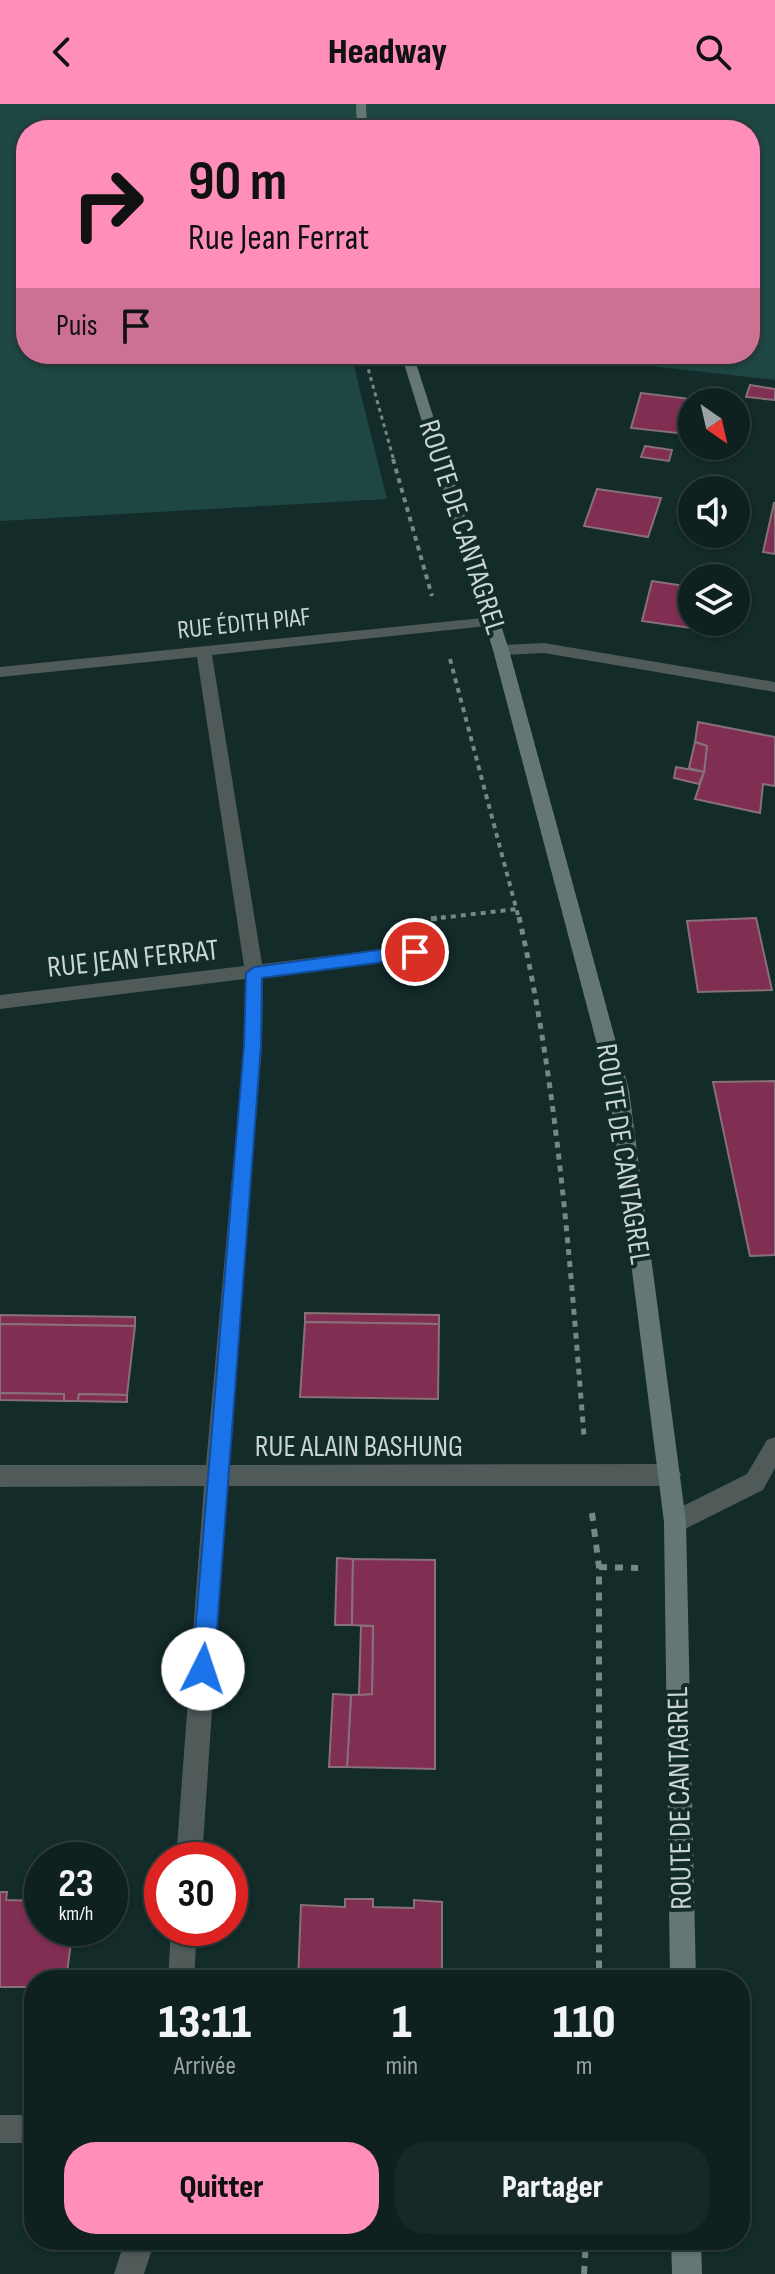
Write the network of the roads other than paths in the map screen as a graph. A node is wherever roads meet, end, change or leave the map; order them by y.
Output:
1 (410, 364) edge
2 (492, 622) junction
3 (501, 650) junction
4 (204, 651) junction
5 (0, 672) edge
6 (775, 687) edge
7 (415, 952) dead end
8 (254, 973) junction
9 (0, 1002) edge
10 (775, 1447) edge
11 (670, 1475) junction
12 (0, 1476) edge
13 (216, 1478) junction
14 (675, 1522) junction
15 (190, 1842) edge
16 (183, 1946) edge
17 (182, 1970) edge
18 (683, 1970) edge
19 (0, 2129) edge
20 (24, 2129) edge
21 (137, 2250) edge
22 (686, 2250) edge
23 (129, 2274) edge
24 (687, 2274) edge

1 - 2 street, ROUTE DE CANTAGREL
2 - 3 street, ROUTE DE CANTAGREL
2 - 4 street, RUE ÉDITH PIAF
3 - 6 street
3 - 11 street, ROUTE DE CANTAGREL
4 - 5 street, RUE ÉDITH PIAF
4 - 8 street
7 - 8 street, RUE JEAN FERRAT
8 - 9 street, RUE JEAN FERRAT
8 - 13 street
10 - 14 street
11 - 13 street, RUE ALAIN BASHUNG
11 - 14 street, ROUTE DE CANTAGREL
12 - 13 street, RUE ALAIN BASHUNG
13 - 15 street
14 - 18 street, ROUTE DE CANTAGREL
16 - 17 street
19 - 20 street
21 - 23 street
22 - 24 street

